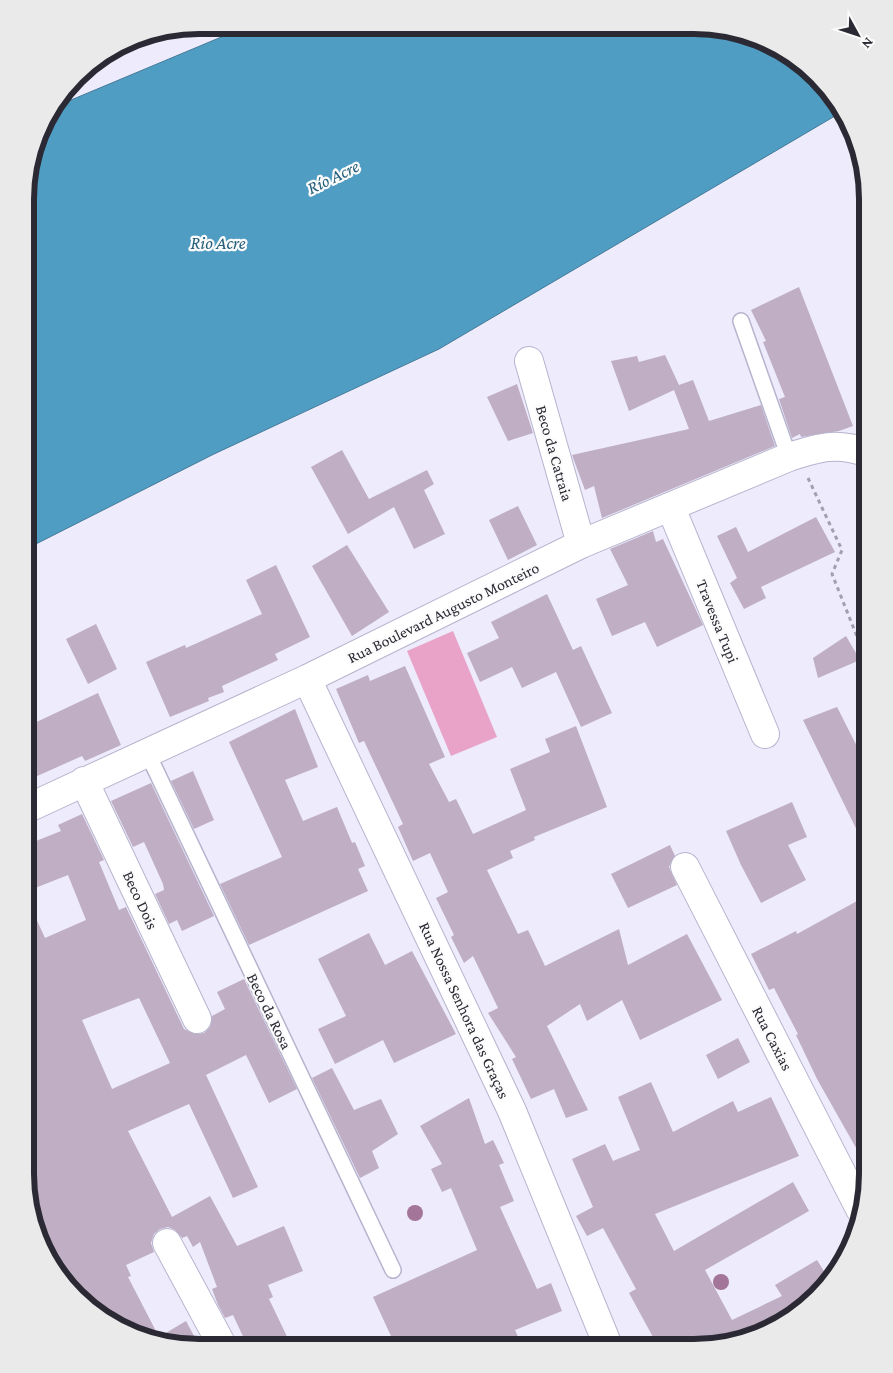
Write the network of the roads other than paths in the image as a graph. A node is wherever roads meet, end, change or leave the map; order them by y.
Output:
1 (741, 321) dead end
2 (529, 361) dead end
3 (859, 451) edge
4 (793, 456) junction
5 (672, 508) junction
6 (581, 544) junction
7 (307, 679) junction
8 (765, 734) dead end
9 (147, 752) junction
10 (84, 781) junction
11 (34, 805) edge
12 (686, 867) dead end
13 (197, 1019) dead end
14 (857, 1202) edge
15 (168, 1243) dead end
16 (393, 1270) dead end
17 (219, 1339) edge
18 (604, 1339) edge

1 - 4 lane
2 - 6 street, Beco da Catraia
3 - 4 street, Rua Boulevard Augusto Monteiro
4 - 5 street, Rua Boulevard Augusto Monteiro
5 - 6 street, Rua Boulevard Augusto Monteiro
5 - 8 street, Travessa Tupi
6 - 7 street, Rua Boulevard Augusto Monteiro
7 - 9 street, Rua Boulevard Augusto Monteiro
7 - 18 street, Rua Nossa Senhora das Graças
9 - 10 street, Rua Boulevard Augusto Monteiro
9 - 16 lane, Beco da Rosa
10 - 11 street, Rua Boulevard Augusto Monteiro
10 - 13 street, Beco Dois
12 - 14 street, Rua Caxias
15 - 17 street

